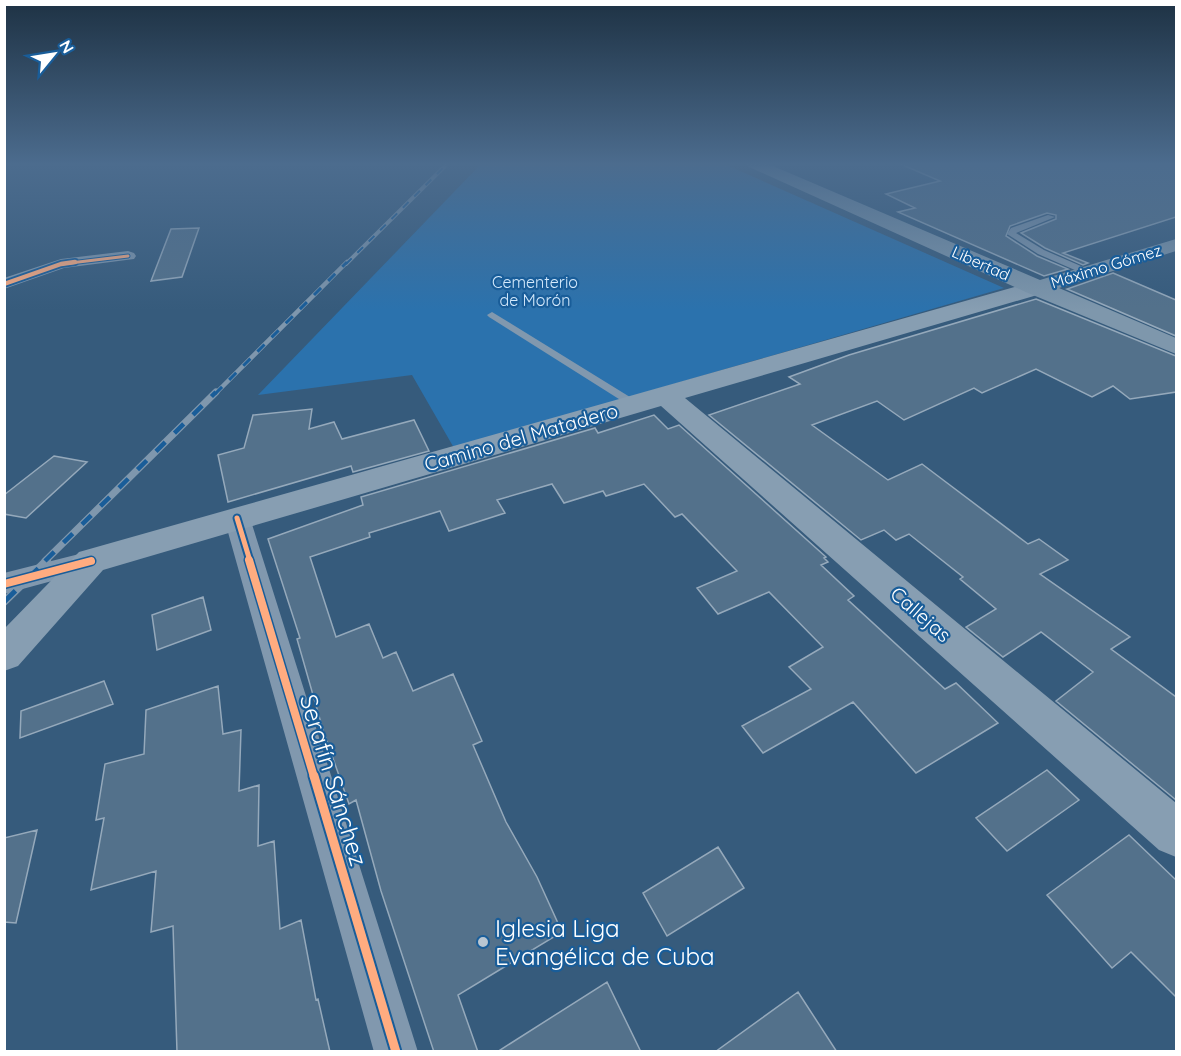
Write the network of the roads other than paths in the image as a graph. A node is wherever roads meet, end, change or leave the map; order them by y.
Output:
1 (865, 212) edge
2 (1051, 217) dead end
3 (1176, 245) edge
4 (128, 256) dead end
5 (1087, 272) junction
6 (4, 284) edge
7 (1036, 288) junction
8 (492, 315) dead end
9 (1176, 347) edge
10 (649, 400) junction
11 (237, 519) junction
12 (91, 561) junction
13 (4, 584) edge
14 (4, 655) edge
15 (1176, 833) edge
16 (396, 1052) edge

1 - 7 main road, Libertad
2 - 5 lane
3 - 5 main road, Máximo Gómez
4 - 6 street
5 - 7 main road, Máximo Gómez
7 - 9 main road, Libertad
7 - 10 main road, Camino del Matadero
8 - 10 lane
10 - 11 main road, Camino del Matadero
10 - 15 main road, Callejas
11 - 12 main road, Camino del Matadero
11 - 16 street, Serafín Sánchez
12 - 13 street, Camino del Matadero
12 - 14 main road

